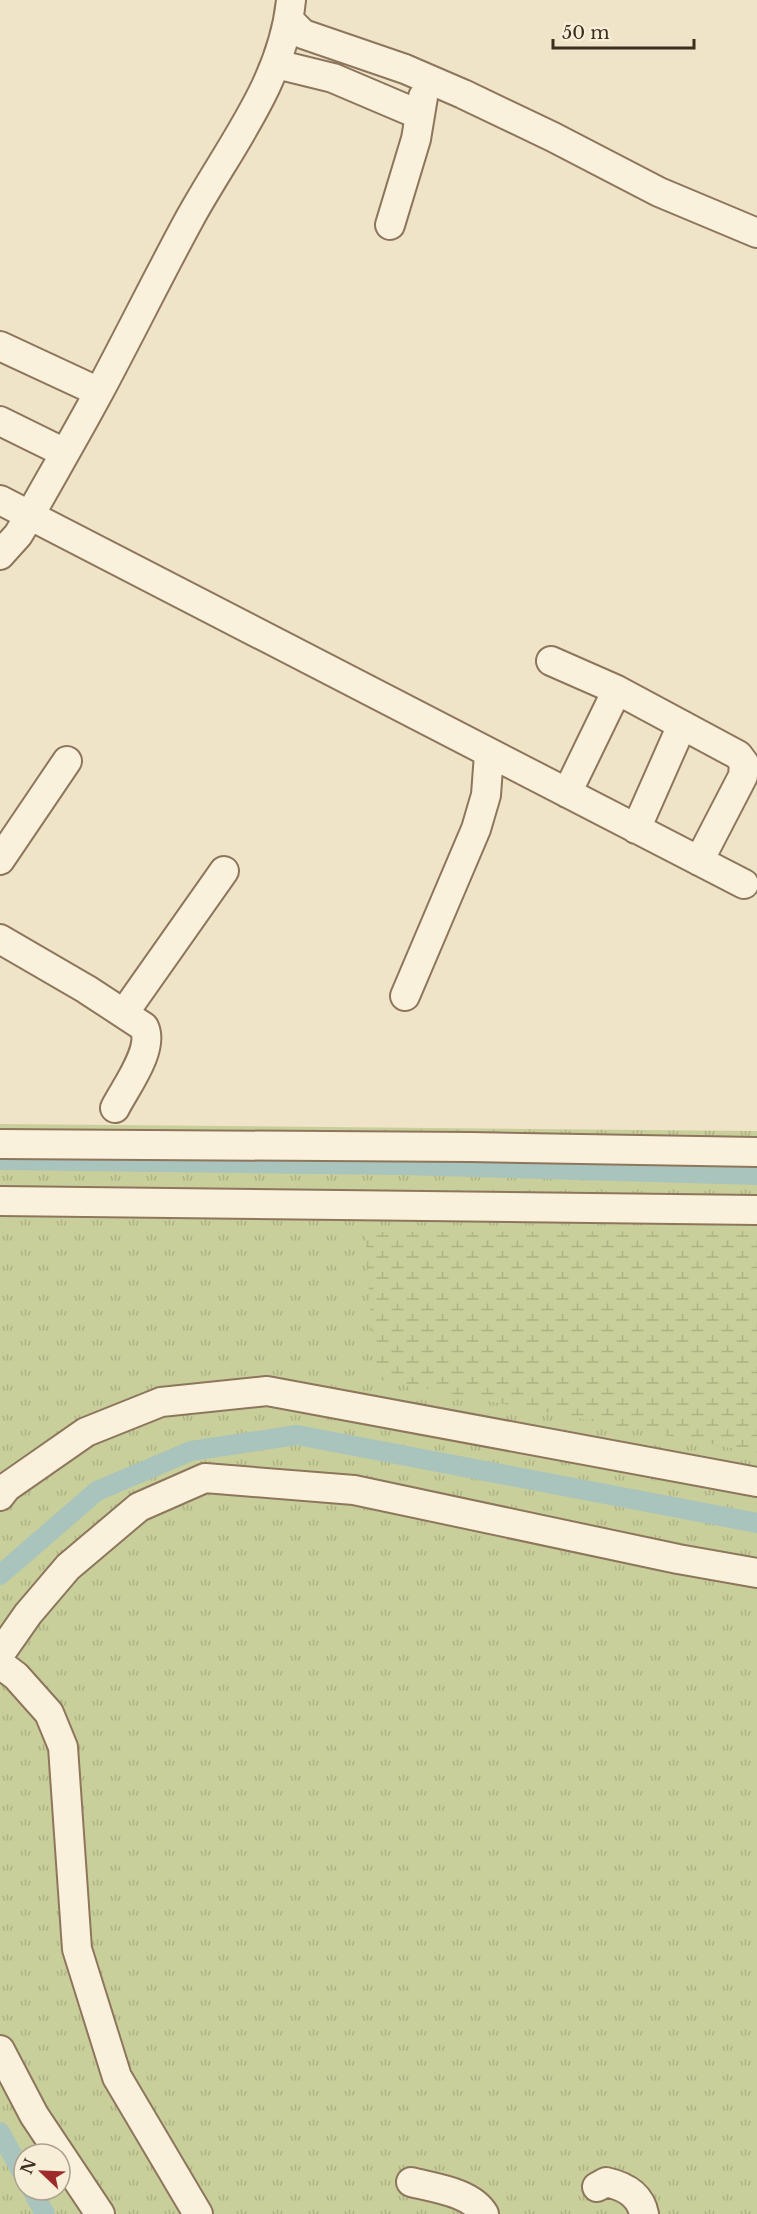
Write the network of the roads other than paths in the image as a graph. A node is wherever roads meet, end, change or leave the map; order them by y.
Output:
1 (290, 10) edge
2 (276, 64) junction
3 (426, 78) junction
4 (420, 115) junction
5 (390, 225) dead end
6 (757, 233) edge
7 (0, 346) edge
8 (99, 392) junction
9 (0, 421) edge
10 (65, 453) junction
11 (0, 500) edge
12 (30, 515) junction
13 (0, 555) edge
14 (551, 661) dead end
15 (617, 690) junction
16 (682, 725) junction
17 (489, 754) junction
18 (67, 761) dead end
19 (567, 793) junction
20 (636, 829) junction
21 (0, 860) edge
22 (699, 861) junction
23 (224, 871) dead end
24 (744, 884) dead end
25 (0, 939) edge
26 (405, 996) dead end
27 (124, 1013) junction
28 (115, 1108) dead end
29 (0, 1144) edge
30 (757, 1152) edge
31 (0, 1201) edge
32 (757, 1210) edge
33 (757, 1482) edge
34 (0, 1496) edge
35 (757, 1573) edge
36 (0, 1654) edge
37 (0, 1664) edge
38 (0, 2050) edge
39 (52, 2142) edge
40 (72, 2172) edge
41 (411, 2182) dead end
42 (597, 2187) dead end
43 (100, 2214) edge
44 (198, 2214) edge
45 (484, 2214) edge
46 (644, 2214) edge

1 - 2 street
1 - 3 street
2 - 4 street
2 - 8 street
3 - 4 street
3 - 6 street
4 - 5 street
7 - 8 street
8 - 10 street
9 - 10 street
10 - 12 street
11 - 12 street
12 - 13 street
12 - 17 street
14 - 15 street
15 - 16 street
15 - 19 street
16 - 20 street
16 - 22 street
17 - 19 street
17 - 26 street
18 - 21 street
19 - 20 street
20 - 22 street
22 - 24 street
23 - 27 street
25 - 27 street
27 - 28 street
29 - 30 street
31 - 32 street
33 - 34 street
35 - 36 street
37 - 44 street
38 - 39 street
40 - 43 street
41 - 45 street
42 - 46 street

